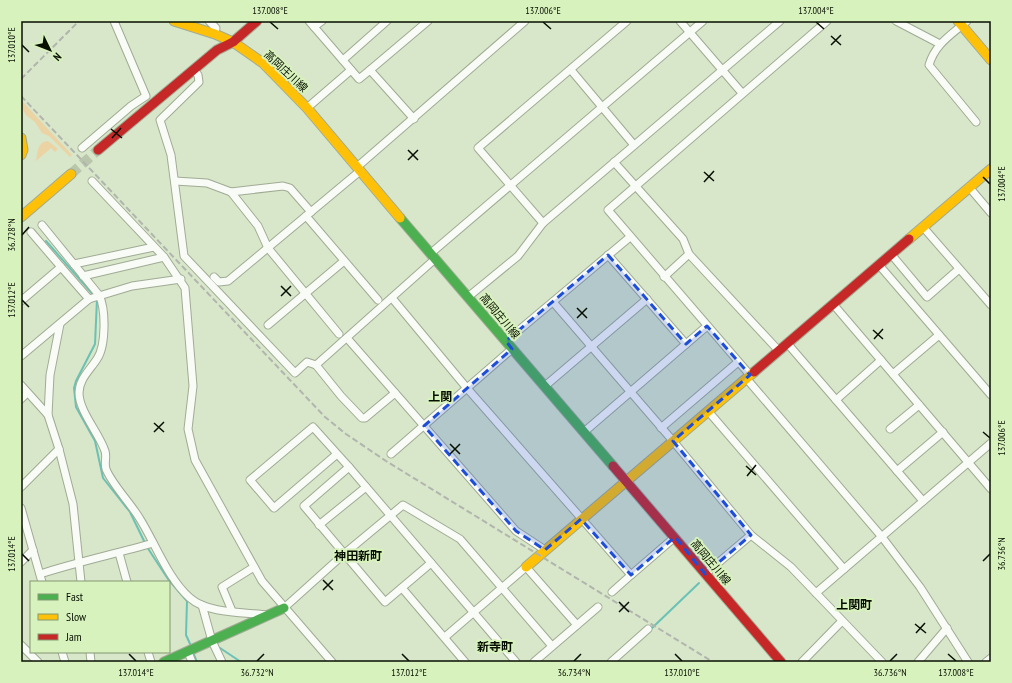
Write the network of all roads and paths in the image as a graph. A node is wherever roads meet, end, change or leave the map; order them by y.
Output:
1 (114, 21) edge
2 (174, 21) edge
3 (209, 21) edge
4 (257, 21) edge
5 (309, 21) edge
6 (322, 21) edge
7 (387, 21) edge
8 (426, 21) edge
9 (525, 21) edge
10 (627, 21) edge
11 (680, 21) edge
12 (703, 21) edge
13 (780, 21) edge
14 (827, 21) edge
15 (896, 21) edge
16 (963, 22) edge
17 (314, 27) junction
18 (689, 32) junction
19 (214, 34) junction
20 (233, 42) junction
21 (940, 44) junction
22 (991, 48) edge
23 (342, 60) junction
24 (991, 60) edge
25 (194, 70) junction
26 (351, 70) junction
27 (370, 70) junction
28 (570, 70) junction
29 (722, 70) junction
30 (742, 93) junction
31 (602, 107) junction
32 (307, 108) junction
33 (414, 119) junction
34 (976, 122) dead end
35 (21, 138) edge
36 (634, 145) junction
37 (82, 148) dead end
38 (98, 150) tunnel mouth
39 (21, 156) edge
40 (614, 162) junction
41 (358, 169) junction
42 (991, 169) edge
43 (71, 174) tunnel mouth
44 (92, 181) dead end
45 (175, 181) junction
46 (510, 186) junction
47 (636, 187) junction
48 (969, 187) junction
49 (231, 192) junction
50 (991, 213) edge
51 (308, 214) junction
52 (21, 217) edge
53 (543, 223) junction
54 (42, 225) dead end
55 (923, 227) junction
56 (32, 232) dead end
57 (630, 237) junction
58 (154, 247) junction
59 (268, 248) junction
60 (689, 254) junction
61 (891, 254) junction
62 (608, 255) junction
63 (433, 256) junction
64 (164, 257) junction
65 (344, 261) junction
66 (74, 264) junction
67 (879, 265) junction
68 (61, 267) junction
69 (960, 269) junction
70 (83, 276) junction
71 (214, 277) dead end
72 (664, 277) junction
73 (181, 279) junction
74 (305, 294) junction
75 (99, 295) junction
76 (468, 297) junction
77 (392, 298) junction
78 (90, 299) junction
79 (647, 299) junction
80 (378, 300) dead end
81 (21, 301) edge
82 (553, 302) junction
83 (833, 304) junction
84 (991, 305) edge
85 (60, 324) junction
86 (268, 325) dead end
87 (707, 326) junction
88 (339, 334) dead end
89 (939, 335) junction
90 (347, 338) junction
91 (787, 343) junction
92 (686, 344) junction
93 (509, 345) junction
94 (591, 347) junction
95 (779, 351) junction
96 (21, 356) edge
97 (881, 360) junction
98 (738, 362) junction
99 (316, 365) junction
100 (893, 374) junction
101 (748, 377) junction
102 (21, 385) edge
103 (545, 386) junction
104 (466, 387) junction
105 (395, 392) junction
106 (27, 393) junction
107 (630, 393) junction
108 (991, 396) edge
109 (21, 399) edge
110 (836, 400) junction
111 (919, 405) junction
112 (708, 411) junction
113 (48, 415) junction
114 (424, 426) junction
115 (661, 428) junction
116 (890, 429) dead end
117 (584, 432) junction
118 (943, 432) junction
119 (673, 441) junction
120 (991, 444) edge
121 (59, 449) junction
122 (337, 454) junction
123 (391, 454) dead end
124 (968, 463) junction
125 (349, 468) junction
126 (897, 471) junction
127 (625, 481) junction
128 (21, 486) edge
129 (366, 487) junction
130 (991, 489) edge
131 (923, 501) junction
132 (21, 508) edge
133 (390, 515) junction
134 (581, 519) junction
135 (319, 524) junction
136 (751, 535) junction
137 (675, 537) junction
138 (882, 537) junction
139 (153, 543) junction
140 (33, 550) junction
141 (545, 550) junction
142 (119, 553) junction
143 (344, 554) junction
144 (21, 562) edge
145 (78, 562) junction
146 (431, 563) junction
147 (254, 567) junction
148 (526, 567) junction
149 (844, 569) junction
150 (40, 574) junction
151 (705, 574) junction
152 (631, 575) junction
153 (42, 581) edge
154 (81, 581) edge
155 (127, 581) edge
156 (402, 588) junction
157 (502, 588) junction
158 (612, 592) dead end
159 (816, 593) junction
160 (202, 605) junction
161 (598, 607) dead end
162 (284, 608) junction
163 (232, 611) junction
164 (474, 612) junction
165 (270, 615) junction
166 (842, 621) junction
167 (577, 625) junction
168 (946, 628) junction
169 (648, 629) dead end
170 (445, 637) junction
171 (212, 641) junction
172 (21, 645) edge
173 (552, 646) junction
174 (188, 652) junction
175 (991, 658) edge
176 (38, 662) edge
177 (164, 662) edge
178 (192, 662) edge
179 (222, 662) edge
180 (332, 662) edge
181 (466, 662) edge
182 (516, 662) edge
183 (534, 662) edge
184 (611, 662) edge
185 (781, 662) edge
186 (802, 662) edge
187 (882, 662) edge
188 (918, 662) edge
189 (968, 662) edge
190 (986, 662) edge

1 - 37 street
2 - 19 main road, 高岡庄川線
3 - 19 street
4 - 20 main road
5 - 17 street
6 - 17 street
7 - 23 street
8 - 27 street
9 - 33 street
10 - 28 street
11 - 18 street
12 - 18 street
13 - 29 street
14 - 30 street
15 - 21 street
16 - 21 street
16 - 22 main road
16 - 24 main road
17 - 23 street
18 - 29 street
18 - 31 street
19 - 20 main road, 高岡庄川線
20 - 25 main road
20 - 32 main road, 高岡庄川線
21 - 34 street
23 - 26 street
25 - 38 main road
25 - 45 street
26 - 27 street
26 - 32 street
27 - 33 street
28 - 31 street
28 - 46 street
29 - 30 street
29 - 36 street
30 - 47 street
31 - 36 street
31 - 46 street
32 - 41 main road, 高岡庄川線
33 - 41 street
35 - 39 main road
36 - 40 street
40 - 47 street
40 - 53 street
41 - 51 street
41 - 63 main road, 高岡庄川線
42 - 48 main road
43 - 52 main road
44 - 58 street
45 - 49 street
45 - 99 street
46 - 53 street
46 - 63 street
47 - 57 street
47 - 60 street
48 - 50 street
48 - 55 main road
49 - 51 street
49 - 59 street
51 - 59 street
51 - 65 street
53 - 76 street
54 - 66 street
55 - 61 main road
55 - 69 street
56 - 68 street
57 - 62 street
57 - 72 street
58 - 64 street
58 - 66 street
59 - 71 street
59 - 74 street
60 - 72 street
60 - 95 street
61 - 67 main road
61 - 69 street
62 - 79 street
62 - 82 street
63 - 76 main road, 高岡庄川線
63 - 77 street
64 - 70 street
64 - 73 street
65 - 74 street
65 - 80 street
66 - 70 street
67 - 83 main road
67 - 89 street
68 - 78 street
68 - 81 street
69 - 84 street
70 - 75 street
72 - 87 street
73 - 75 street
73 - 147 street
74 - 86 street
74 - 88 street
75 - 78 street
75 - 139 street
76 - 93 main road, 高岡庄川線
77 - 90 street
77 - 104 street
78 - 85 street
79 - 92 street
79 - 94 street
82 - 93 street
82 - 94 street
83 - 91 main road
83 - 97 street
85 - 96 street
85 - 113 street
87 - 92 street
87 - 98 street
89 - 100 street
89 - 108 street
90 - 99 street
90 - 105 street
91 - 95 main road
91 - 110 street
92 - 107 street
93 - 103 main road, 高岡庄川線
93 - 104 street
94 - 103 street
94 - 107 street
95 - 101 main road
97 - 100 street
97 - 110 street
98 - 101 street
98 - 115 street
99 - 105 street
100 - 111 street
101 - 112 main road
101 - 138 street
102 - 106 street
103 - 117 main road, 高岡庄川線
104 - 114 street
104 - 134 street
105 - 114 street
106 - 109 street
106 - 113 street
107 - 115 street
107 - 117 street
110 - 126 street
111 - 116 street
111 - 118 street
112 - 119 main road
112 - 149 street
113 - 121 street
114 - 123 street
114 - 141 street
115 - 119 street
117 - 127 main road, 高岡庄川線
118 - 124 street
118 - 126 street
119 - 127 main road
119 - 136 street
120 - 124 street
121 - 128 street
121 - 145 street
122 - 122 street
122 - 125 street
124 - 130 street
124 - 131 street
125 - 129 street
125 - 135 street
126 - 131 street
127 - 134 main road
127 - 137 main road, 高岡庄川線
129 - 133 street
129 - 135 street
131 - 138 street
132 - 140 street
133 - 143 street
133 - 146 street
133 - 157 street
134 - 141 main road
134 - 152 street
135 - 143 street
136 - 151 street
136 - 159 street
137 - 151 main road, 高岡庄川線
137 - 152 street
138 - 149 street
138 - 168 street
139 - 142 street
139 - 160 street
140 - 144 street
140 - 150 street
141 - 148 main road
142 - 145 street
142 - 155 street
143 - 156 street
143 - 162 street
145 - 150 street
145 - 154 street
146 - 156 street
146 - 164 street
147 - 162 street
147 - 163 street
148 - 157 street
148 - 167 street
149 - 159 street
150 - 153 street
151 - 185 main road, 高岡庄川線
152 - 158 street
156 - 170 street
157 - 164 street
157 - 173 street
159 - 166 street
160 - 163 street
160 - 171 street
161 - 167 street
162 - 165 main road
162 - 180 street
163 - 165 street
164 - 170 street
164 - 182 street
165 - 171 main road
166 - 186 street
166 - 187 street
167 - 173 street
168 - 188 street
168 - 189 street
169 - 184 street
170 - 181 street
171 - 174 main road
171 - 179 street
172 - 176 street
173 - 183 street
174 - 177 main road
174 - 178 street
175 - 190 street

